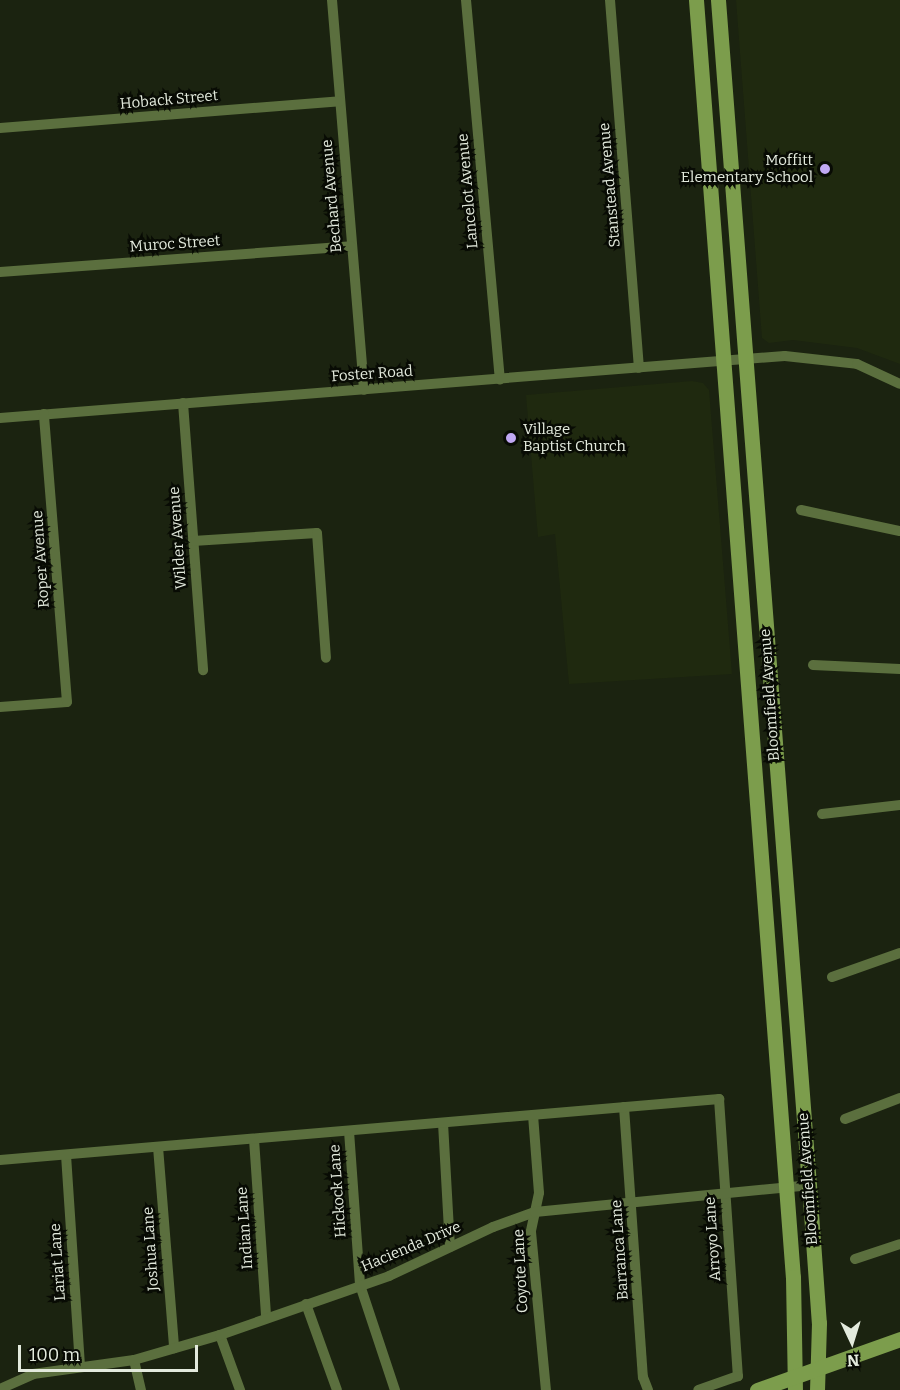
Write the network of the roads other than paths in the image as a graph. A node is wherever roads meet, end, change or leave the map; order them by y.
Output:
1 (332, 0) edge
2 (466, 0) edge
3 (610, 0) edge
4 (696, 0) edge
5 (718, 0) edge
6 (340, 101) junction
7 (0, 128) edge
8 (735, 222) junction
9 (715, 224) junction
10 (351, 246) junction
11 (0, 272) edge
12 (746, 360) junction
13 (724, 362) junction
14 (639, 368) junction
15 (500, 379) junction
16 (900, 384) edge
17 (364, 390) junction
18 (183, 403) junction
19 (44, 414) junction
20 (0, 418) edge
21 (735, 501) junction
22 (756, 501) junction
23 (801, 510) dead end
24 (900, 531) edge
25 (193, 541) junction
26 (326, 658) dead end
27 (767, 663) junction
28 (813, 664) dead end
29 (748, 665) junction
30 (900, 669) edge
31 (203, 670) dead end
32 (0, 707) edge
33 (900, 805) edge
34 (822, 814) dead end
35 (900, 953) edge
36 (832, 977) dead end
37 (801, 1079) junction
38 (777, 1080) junction
39 (900, 1098) edge
40 (624, 1107) junction
41 (533, 1115) junction
42 (845, 1119) dead end
43 (443, 1123) junction
44 (349, 1131) junction
45 (254, 1139) junction
46 (158, 1147) junction
47 (66, 1155) junction
48 (0, 1160) edge
49 (809, 1185) junction
50 (785, 1187) junction
51 (724, 1194) junction
52 (631, 1201) junction
53 (535, 1212) junction
54 (900, 1244) edge
55 (450, 1247) junction
56 (855, 1259) dead end
57 (360, 1285) junction
58 (306, 1304) junction
59 (266, 1316) junction
60 (220, 1335) junction
61 (900, 1339) edge
62 (174, 1348) junction
63 (134, 1360) junction
64 (80, 1366) junction
65 (819, 1367) junction
66 (796, 1383) edge
67 (0, 1389) edge
68 (141, 1390) edge
69 (240, 1390) edge
70 (337, 1390) edge
71 (395, 1390) edge
72 (546, 1390) edge
73 (648, 1390) edge
74 (698, 1390) edge
75 (757, 1390) edge
76 (817, 1390) edge

1 - 6 street, Bechard Avenue
2 - 15 street, Lancelot Avenue
3 - 14 street, Stanstead Avenue
4 - 9 main road, Bloomfield Avenue
5 - 8 main road, Bloomfield Avenue
6 - 7 street, Hoback Street
6 - 10 street, Bechard Avenue
8 - 9 main road
8 - 12 main road, Bloomfield Avenue
9 - 13 main road, Bloomfield Avenue
10 - 11 street, Muroc Street
10 - 17 street, Bechard Avenue
12 - 13 street, Foster Road
12 - 16 street, Foster Road
12 - 22 main road, Bloomfield Avenue
13 - 14 street, Foster Road
13 - 21 main road, Bloomfield Avenue
14 - 15 street, Foster Road
15 - 17 street, Foster Road
17 - 18 street, Foster Road
18 - 19 street, Foster Road
18 - 25 street, Wilder Avenue
19 - 20 street, Foster Road
19 - 32 street, Roper Avenue
21 - 22 main road
21 - 29 main road, Bloomfield Avenue
22 - 27 main road, Bloomfield Avenue
23 - 24 street
25 - 26 street
25 - 31 street, Wilder Avenue
27 - 29 main road
27 - 37 main road, Bloomfield Avenue
28 - 30 street
29 - 38 main road, Bloomfield Avenue
33 - 34 street
35 - 36 street
37 - 38 main road
37 - 49 main road, Bloomfield Avenue
38 - 50 main road, Bloomfield Avenue
39 - 42 street
40 - 41 street
40 - 51 street, Arroyo Lane
40 - 52 street, Barranca Lane
41 - 43 street
41 - 53 street, Coyote Lane
43 - 44 street
43 - 55 street
44 - 45 street
44 - 57 street, Hickock Lane
45 - 46 street
45 - 59 street, Indian Lane
46 - 47 street
46 - 62 street, Joshua Lane
47 - 48 street
47 - 64 street, Lariat Lane
49 - 50 street, Hacienda Drive
49 - 65 main road, Bloomfield Avenue
50 - 51 street, Hacienda Drive
50 - 66 main road, Bloomfield Avenue
51 - 52 street, Hacienda Drive
51 - 74 street, Arroyo Lane
52 - 53 street, Hacienda Drive
52 - 73 street, Barranca Lane
53 - 55 street, Hacienda Drive
53 - 72 street, Coyote Lane
54 - 56 street
55 - 57 street, Hacienda Drive
57 - 58 street, Hacienda Drive
57 - 71 street, Hickock Lane
58 - 59 street, Hacienda Drive
58 - 70 street
59 - 60 street, Hacienda Drive
60 - 62 street, Hacienda Drive
60 - 69 street
61 - 65 main road
62 - 63 street, Hacienda Drive
63 - 64 street, Hacienda Drive
63 - 68 street
64 - 67 street, Hacienda Drive
65 - 66 main road
65 - 76 main road, Bloomfield Avenue
66 - 75 main road

